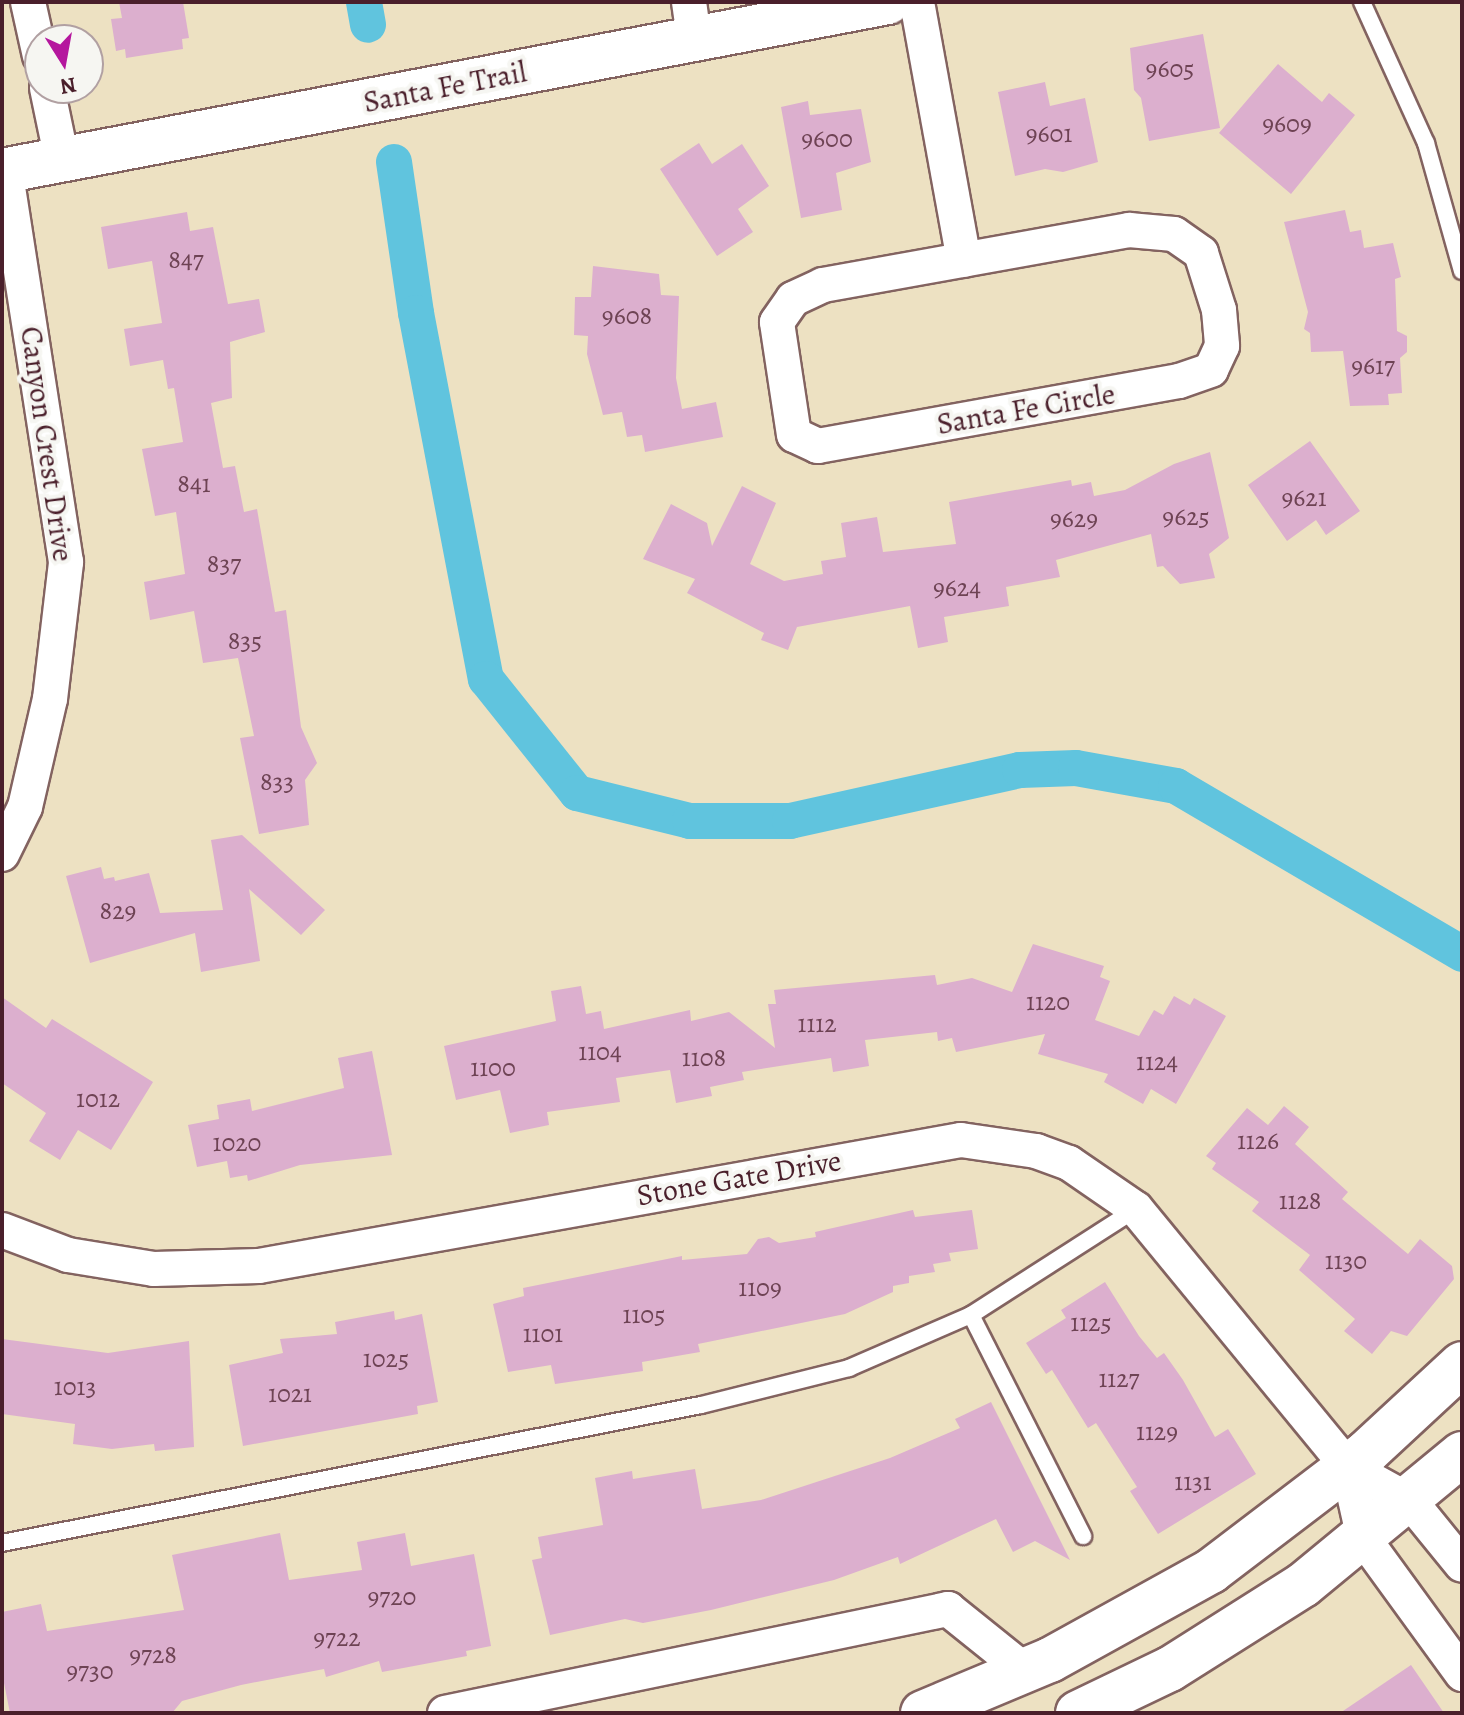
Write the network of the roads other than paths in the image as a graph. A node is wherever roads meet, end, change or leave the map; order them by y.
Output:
1 (28, 2) edge
2 (888, 2) edge
3 (917, 2) edge
4 (1362, 2) edge
5 (691, 21) edge
6 (33, 24) edge
7 (50, 104) edge
8 (62, 160) junction
9 (4, 170) edge
10 (964, 260) junction
11 (1462, 271) edge
12 (2, 854) edge
13 (1136, 1209) junction
14 (2, 1230) edge
15 (971, 1315) junction
16 (1462, 1364) edge
17 (1462, 1454) edge
18 (1348, 1467) junction
19 (1410, 1501) junction
20 (1083, 1536) dead end
21 (1364, 1539) junction
22 (2, 1543) edge
23 (1462, 1565) edge
24 (1025, 1671) junction
25 (1462, 1674) edge
26 (445, 1713) edge
27 (923, 1713) edge
28 (1078, 1713) edge

1 - 6 street
2 - 5 main road, Santa Fe Trail
3 - 10 street
4 - 11 lane
5 - 8 main road, Santa Fe Trail
7 - 8 street
8 - 9 main road, Santa Fe Trail
9 - 12 street, Canyon Crest Drive
10 - 10 street, Santa Fe Circle
13 - 14 street, Stone Gate Drive
13 - 15 lane
13 - 18 street, Stone Gate Drive
15 - 20 lane
15 - 22 lane
16 - 18 main road
17 - 19 main road
18 - 19 street, Stone Gate Drive
18 - 21 street, Stone Gate Drive
18 - 24 main road
19 - 21 main road
19 - 23 street, Stone Gate Drive
21 - 25 street, Stone Gate Drive
21 - 28 main road
24 - 26 street
24 - 27 main road

